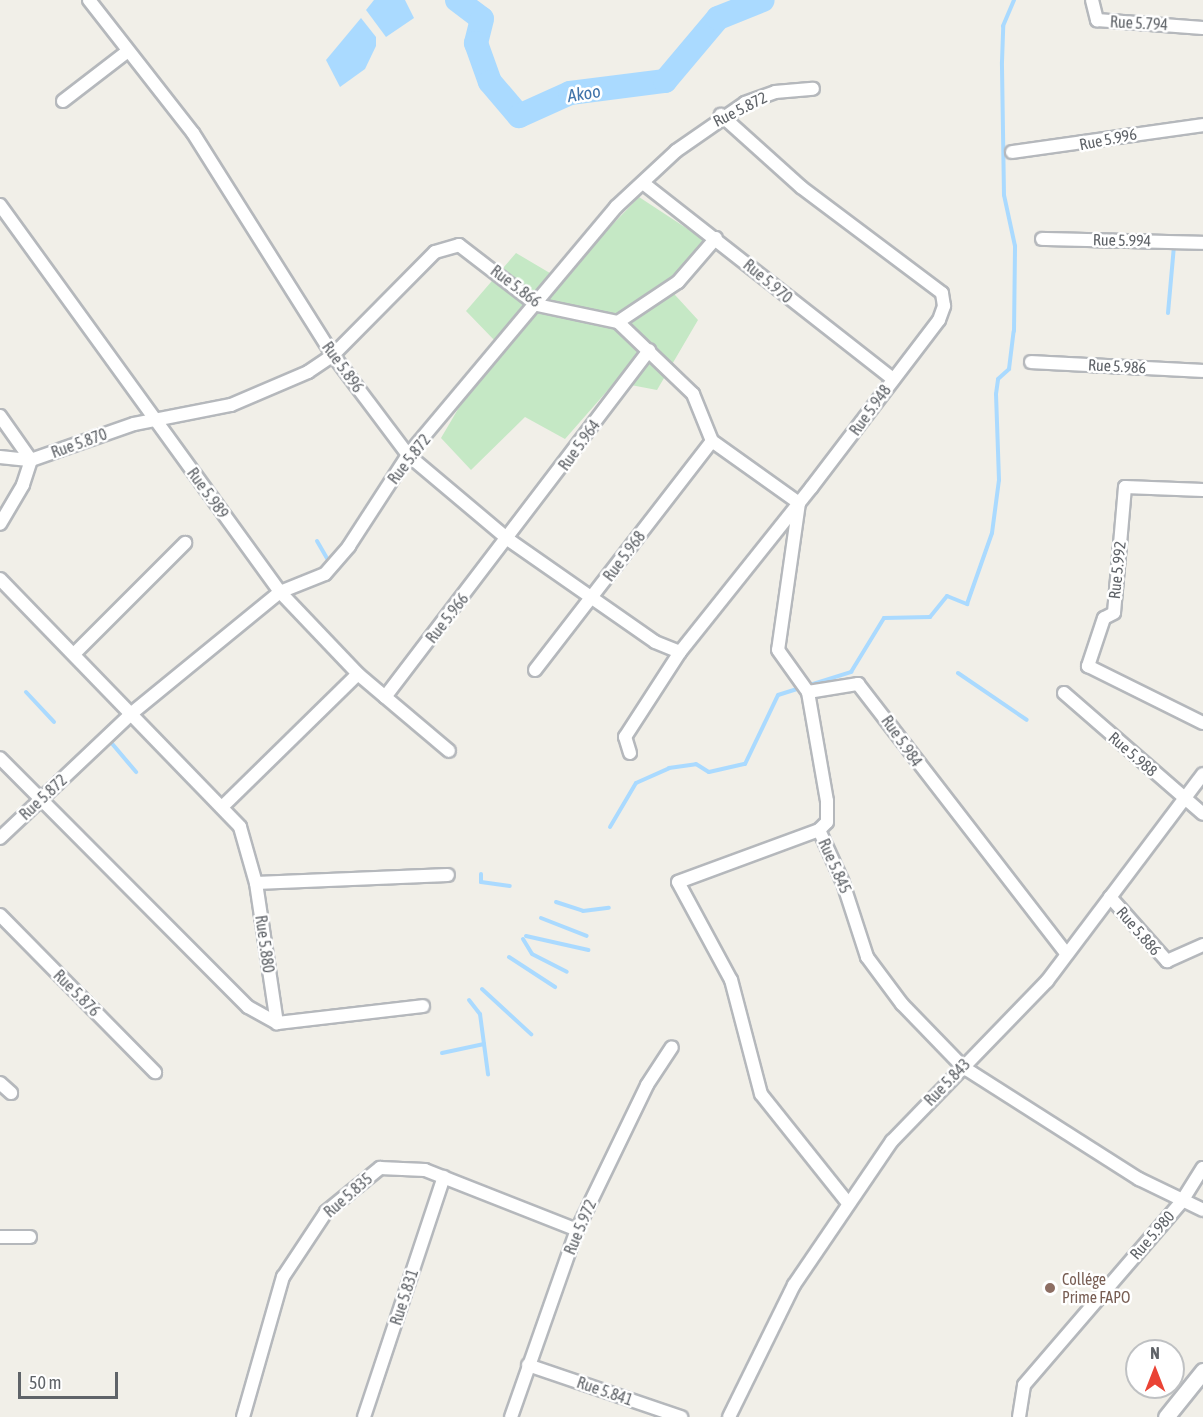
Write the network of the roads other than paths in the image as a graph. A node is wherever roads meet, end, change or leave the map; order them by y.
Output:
1 (89, 0) edge
2 (1092, 0) edge
3 (1203, 28) edge
4 (128, 51) junction
5 (813, 89) dead end
6 (63, 101) dead end
7 (721, 115) junction
8 (1203, 125) edge
9 (1012, 152) dead end
10 (643, 183) junction
11 (0, 205) edge
12 (716, 238) junction
13 (1042, 239) dead end
14 (1203, 243) edge
15 (537, 305) junction
16 (618, 322) junction
17 (649, 350) junction
18 (333, 355) junction
19 (1031, 362) dead end
20 (1203, 371) edge
21 (893, 379) junction
22 (0, 416) edge
23 (158, 423) junction
24 (712, 441) junction
25 (408, 456) junction
26 (0, 457) edge
27 (31, 460) junction
28 (1203, 490) edge
29 (800, 503) junction
30 (0, 524) edge
31 (509, 540) junction
32 (185, 543) dead end
33 (0, 579) edge
34 (280, 592) junction
35 (592, 598) junction
36 (680, 652) junction
37 (75, 653) junction
38 (535, 670) dead end
39 (358, 674) junction
40 (808, 692) junction
41 (1064, 693) dead end
42 (385, 697) junction
43 (132, 713) junction
44 (1203, 723) edge
45 (449, 751) dead end
46 (630, 753) dead end
47 (0, 758) edge
48 (1203, 774) edge
49 (1183, 798) junction
50 (40, 800) junction
51 (222, 807) junction
52 (1203, 814) edge
53 (819, 830) junction
54 (0, 837) edge
55 (448, 874) dead end
56 (256, 884) junction
57 (1110, 897) junction
58 (0, 915) edge
59 (1203, 945) edge
60 (1067, 954) junction
61 (423, 1006) dead end
62 (277, 1023) junction
63 (672, 1047) dead end
64 (963, 1066) junction
65 (155, 1072) dead end
66 (0, 1083) edge
67 (11, 1093) dead end
68 (1203, 1168) edge
69 (444, 1177) junction
70 (1182, 1200) junction
71 (848, 1203) junction
72 (1203, 1210) edge
73 (577, 1230) junction
74 (30, 1236) dead end
75 (0, 1237) edge
76 (528, 1365) junction
77 (1203, 1371) edge
78 (243, 1417) edge
79 (364, 1417) edge
80 (511, 1417) edge
81 (681, 1417) edge
82 (729, 1417) edge
83 (1019, 1417) edge
84 (1166, 1417) edge

1 - 4 street, Rue 5.896
2 - 3 street, Rue 5.794
4 - 6 street
4 - 18 street, Rue 5.896
5 - 7 street, Rue 5.872
7 - 10 street, Rue 5.872
7 - 21 street, Rue 5.948
8 - 9 street, Rue 5.996
10 - 12 street, Rue 5.970
10 - 15 street, Rue 5.872
11 - 23 street, Rue 5.989
12 - 16 street
12 - 21 street, Rue 5.970
13 - 14 street, Rue 5.994
15 - 16 street, Rue 5.866
15 - 18 street, Rue 5.866
15 - 25 street, Rue 5.872
16 - 17 street
17 - 24 street
17 - 31 street, Rue 5.964
18 - 23 street, Rue 5.866
18 - 25 street, Rue 5.896
19 - 20 street, Rue 5.986
21 - 29 street, Rue 5.948
22 - 27 street
23 - 27 street, Rue 5.870
23 - 34 street, Rue 5.989
24 - 29 street
24 - 35 street, Rue 5.968
25 - 31 street, Rue 5.896
25 - 34 street, Rue 5.872
26 - 27 street, Rue 5.870
27 - 30 street
28 - 44 street, Rue 5.992
29 - 36 street, Rue 5.948
29 - 40 street
31 - 35 street, Rue 5.896
31 - 42 street, Rue 5.966
32 - 37 street
33 - 37 street, Rue 5.880
34 - 39 street, Rue 5.989
34 - 43 street, Rue 5.872
35 - 36 street, Rue 5.896
35 - 38 street, Rue 5.968
36 - 46 street, Rue 5.948
37 - 43 street, Rue 5.880
39 - 42 street, Rue 5.989
39 - 51 street
40 - 53 street
40 - 60 street, Rue 5.984
41 - 49 street, Rue 5.988
42 - 45 street, Rue 5.989
43 - 50 street, Rue 5.872
43 - 51 street, Rue 5.880
47 - 50 street
48 - 49 street, Rue 5.843
49 - 52 street, Rue 5.988
49 - 57 street, Rue 5.843
50 - 54 street, Rue 5.872
50 - 62 street
51 - 56 street, Rue 5.880
53 - 64 street, Rue 5.845
53 - 71 street, Rue 5.845
55 - 56 street
56 - 62 street, Rue 5.880
57 - 59 street, Rue 5.886
57 - 60 street, Rue 5.843
58 - 65 street, Rue 5.876
60 - 64 street, Rue 5.843
61 - 62 street
63 - 73 street, Rue 5.972
64 - 70 street, Rue 5.845
64 - 71 street, Rue 5.843
66 - 67 street
68 - 70 street, Rue 5.980
69 - 73 street, Rue 5.835
69 - 78 street, Rue 5.835
69 - 79 street, Rue 5.831
70 - 72 street, Rue 5.845
70 - 83 street, Rue 5.980
71 - 82 street, Rue 5.843
73 - 76 street, Rue 5.972
74 - 75 street
76 - 80 street, Rue 5.972
76 - 81 street, Rue 5.841
77 - 84 street

